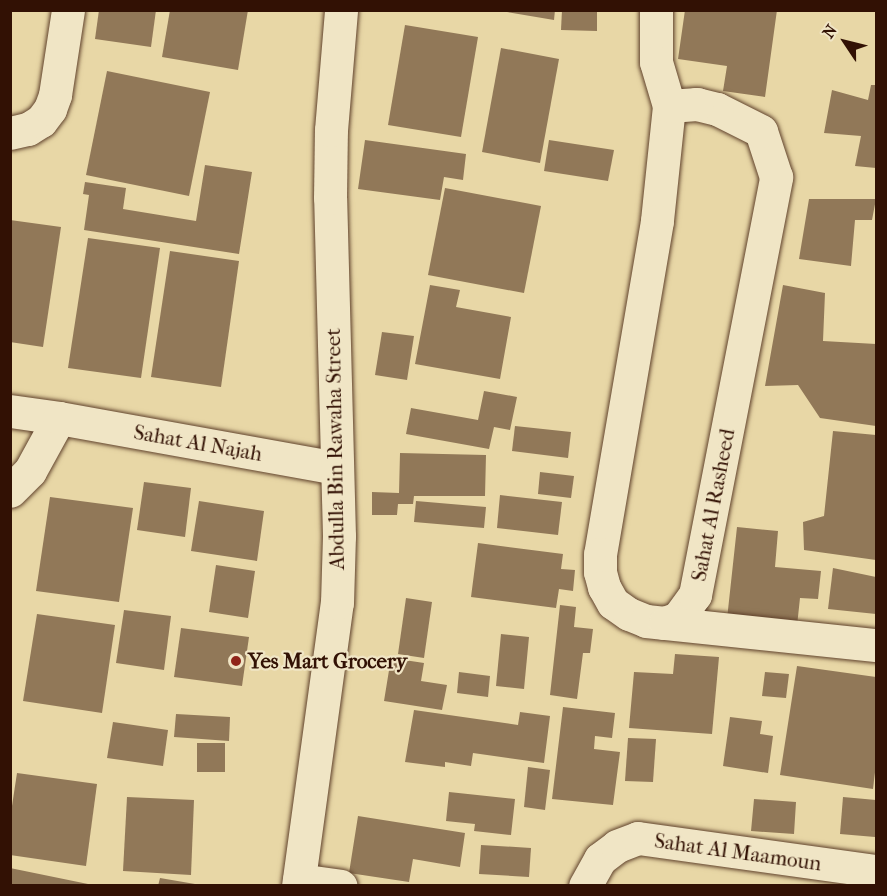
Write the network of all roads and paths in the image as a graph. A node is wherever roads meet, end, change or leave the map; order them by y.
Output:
1 (68, 10) edge
2 (340, 10) edge
3 (656, 10) edge
4 (669, 106) junction
5 (10, 133) edge
6 (10, 411) edge
7 (59, 418) junction
8 (337, 468) junction
9 (10, 490) edge
10 (665, 623) junction
11 (876, 645) edge
12 (876, 872) edge
13 (298, 883) edge
14 (341, 885) edge
15 (585, 885) edge

1 - 5 street
2 - 8 street, Abdulla Bin Rawaha Street
3 - 4 street
4 - 10 street
4 - 10 street, Sahat Al Rasheed
6 - 7 street, Sahat Al Najah
7 - 8 street, Sahat Al Najah
7 - 9 street
8 - 13 street, Abdulla Bin Rawaha Street
10 - 11 street
12 - 15 street, Sahat Al Maamoun
13 - 14 street

